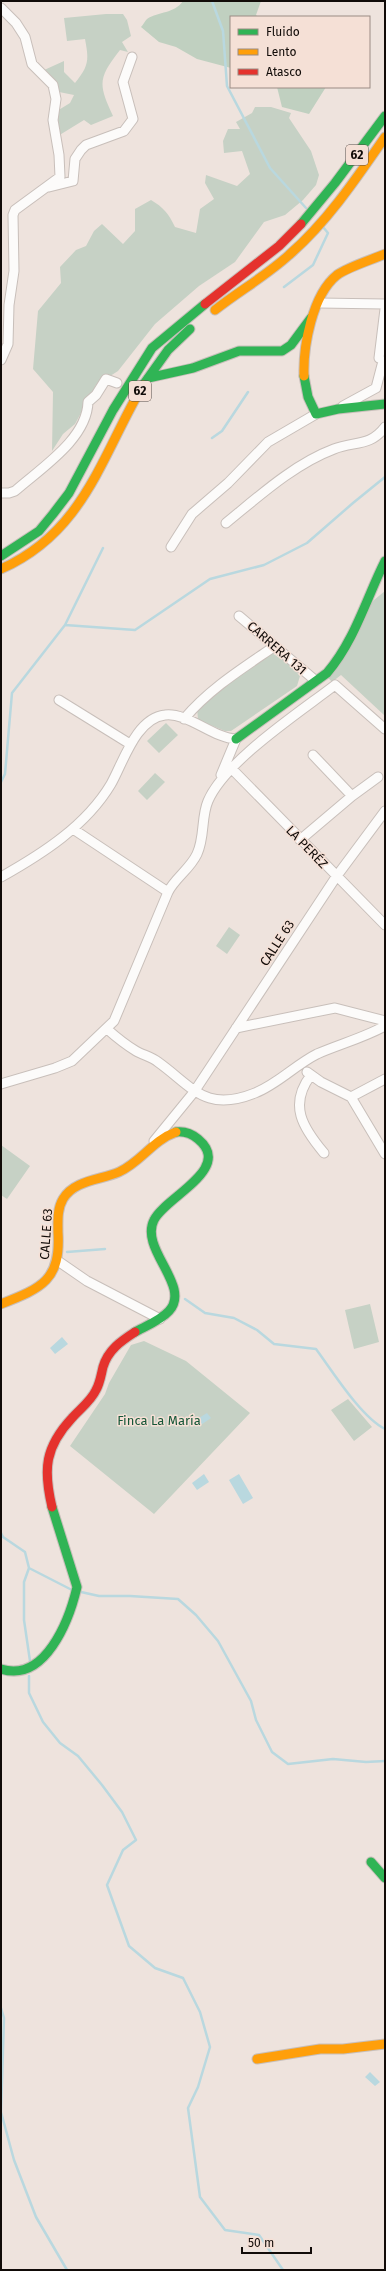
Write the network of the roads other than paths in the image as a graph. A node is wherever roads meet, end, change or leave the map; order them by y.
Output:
1 (1, 8) edge
2 (132, 57) dead end
3 (385, 116) edge
4 (385, 136) edge
5 (49, 187) junction
6 (385, 254) edge
7 (320, 303) junction
8 (385, 304) edge
9 (385, 309) edge
10 (209, 314) dead end
11 (312, 317) junction
12 (197, 323) dead end
13 (1, 360) edge
14 (382, 360) edge
15 (148, 378) junction
16 (117, 383) dead end
17 (385, 404) edge
18 (338, 409) junction
19 (316, 414) junction
20 (385, 427) edge
21 (1, 492) edge
22 (226, 523) dead end
23 (171, 547) dead end
24 (1, 556) edge
25 (385, 561) edge
26 (1, 569) edge
27 (239, 616) dead end
28 (275, 646) junction
29 (316, 681) junction
30 (59, 700) dead end
31 (270, 713) junction
32 (184, 719) junction
33 (280, 727) junction
34 (385, 729) edge
35 (236, 739) junction
36 (130, 744) junction
37 (313, 755) dead end
38 (231, 768) junction
39 (378, 777) dead end
40 (214, 788) junction
41 (352, 796) junction
42 (385, 811) edge
43 (73, 829) junction
44 (300, 840) junction
45 (1, 877) edge
46 (336, 877) junction
47 (168, 892) junction
48 (385, 925) edge
49 (385, 1021) edge
50 (385, 1026) edge
51 (236, 1028) junction
52 (107, 1029) junction
53 (300, 1066) junction
54 (311, 1075) junction
55 (385, 1079) edge
56 (1, 1084) edge
57 (194, 1092) junction
58 (351, 1097) junction
59 (153, 1143) junction
60 (324, 1153) dead end
61 (385, 1154) edge
62 (58, 1261) junction
63 (1, 1304) edge
64 (160, 1319) junction
65 (1, 1670) edge
66 (371, 1862) dead end
67 (385, 1878) edge
68 (385, 2044) edge
69 (257, 2059) dead end

1 - 5 street
2 - 5 street
3 - 24 main road, 62
4 - 10 main road, 62
5 - 13 street
6 - 7 main road
7 - 8 street
7 - 11 main road
9 - 14 street
11 - 15 main road
11 - 19 main road
12 - 15 main road, 62
14 - 18 street
15 - 26 main road, 62
16 - 21 street
17 - 18 main road
18 - 19 main road
19 - 23 street
20 - 22 street
25 - 29 main road
27 - 28 street, CARRERA 131
28 - 29 street, CARRERA 131
28 - 32 street
29 - 31 main road
30 - 36 street
31 - 33 street
31 - 35 main road
32 - 35 street
32 - 36 street
33 - 34 street
33 - 38 street
35 - 40 street
36 - 43 street
37 - 41 street
38 - 40 street
38 - 44 street, LA PERÉZ
39 - 41 street
40 - 47 street
41 - 44 street
42 - 46 street, CALLE 63
43 - 45 street
43 - 47 street
44 - 46 street, LA PERÉZ
46 - 48 street, LA PERÉZ
46 - 51 street, CALLE 63
47 - 52 street
49 - 51 street
50 - 53 street
51 - 57 street, CALLE 63
52 - 56 street
52 - 57 street
53 - 54 street
53 - 57 street
54 - 58 street
54 - 60 street
55 - 58 street
57 - 59 street, CALLE 63
58 - 61 street
59 - 62 main road, CALLE 63
59 - 64 main road, CALLE 63
62 - 63 main road, CALLE 63
62 - 64 street
64 - 65 main road
66 - 67 main road
68 - 69 main road

